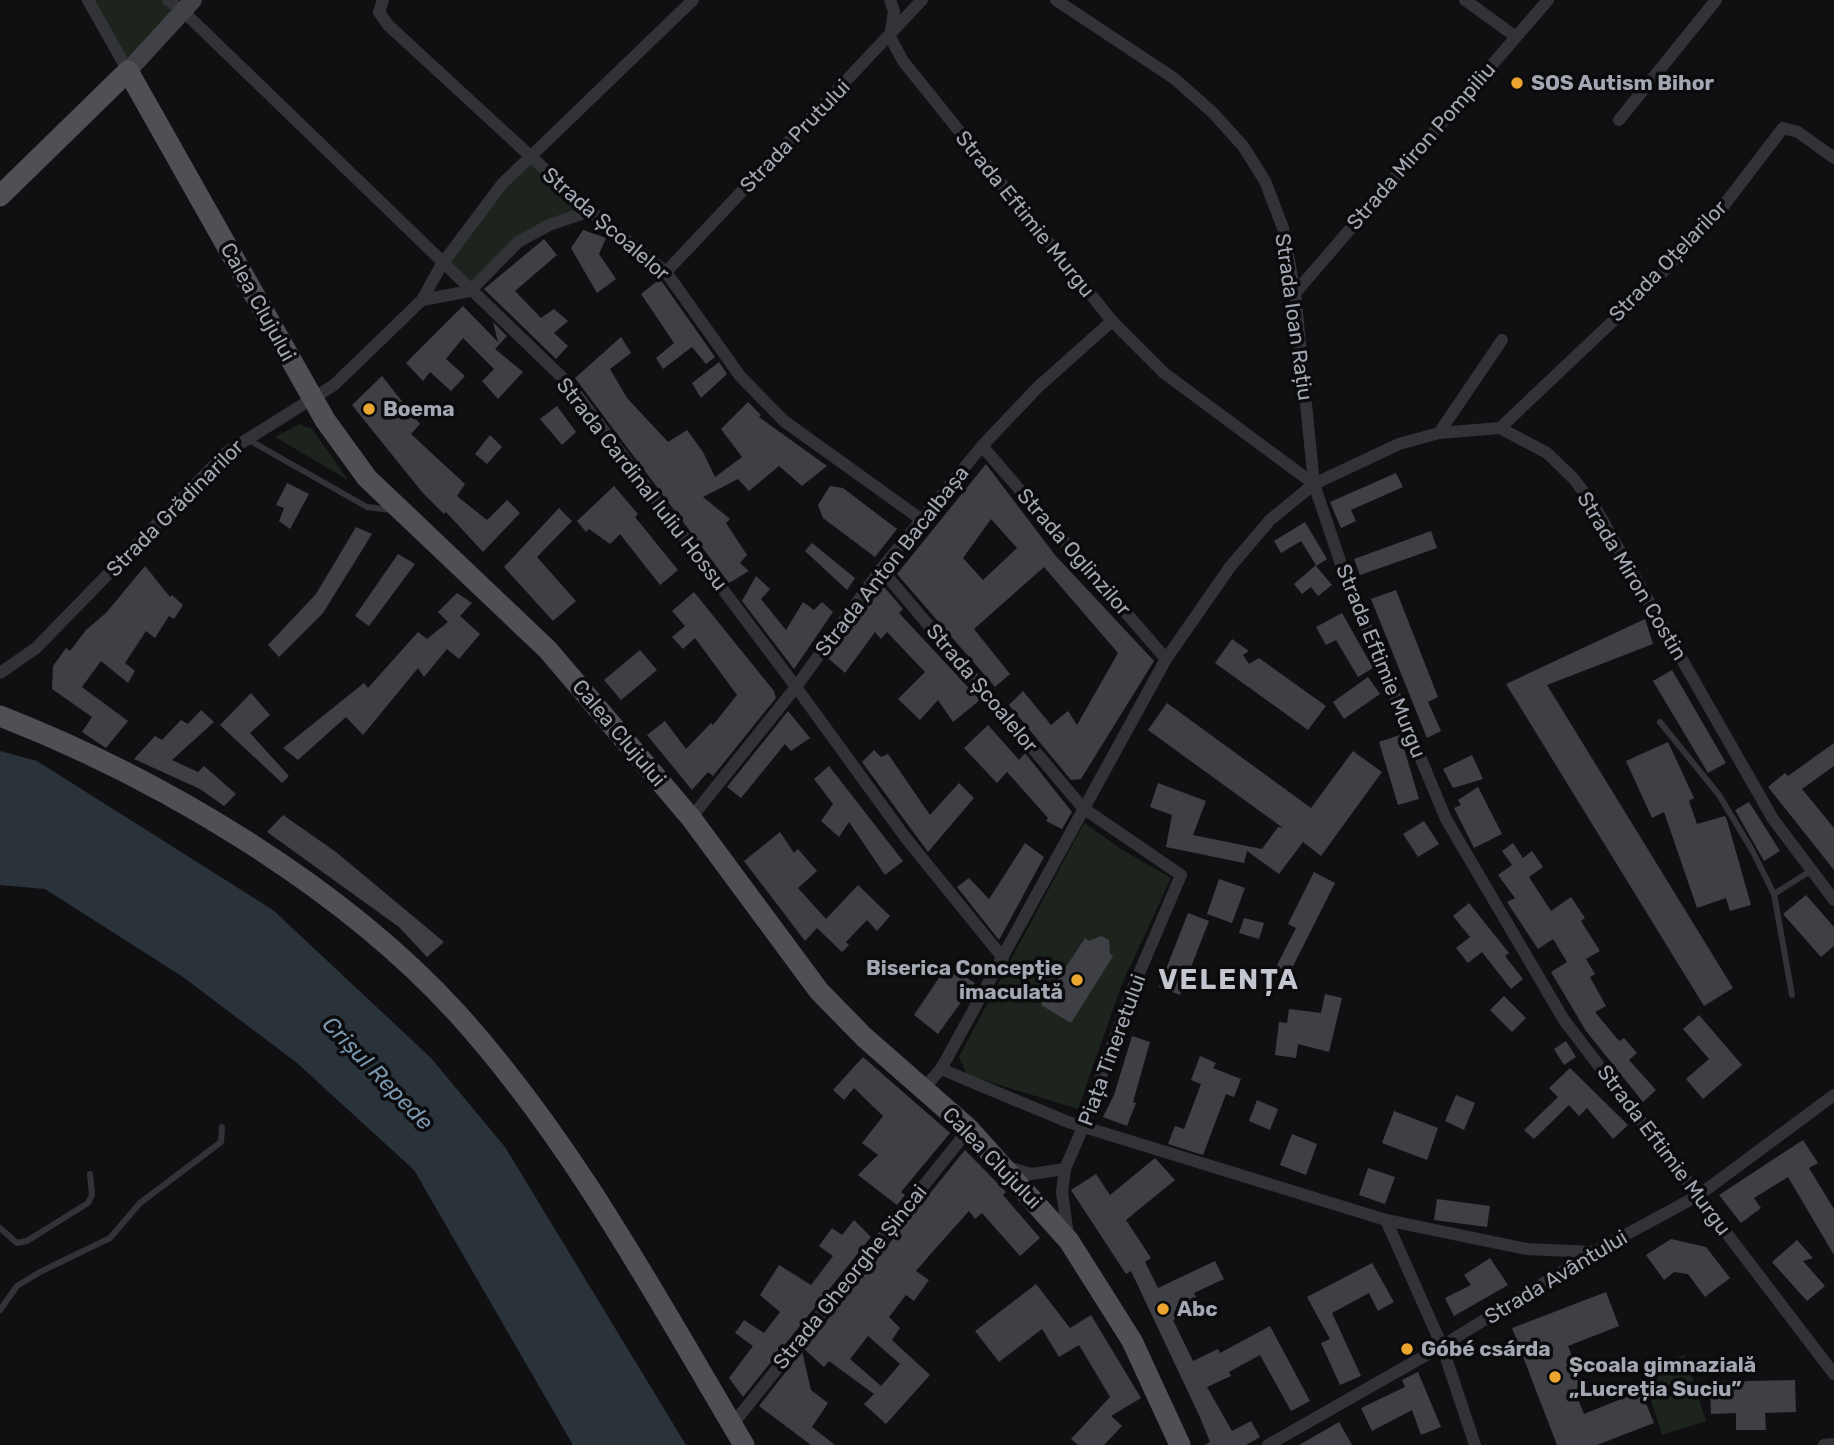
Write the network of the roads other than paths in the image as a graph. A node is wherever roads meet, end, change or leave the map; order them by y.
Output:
1 (88, 0) edge
2 (168, 0) edge
3 (693, 0) edge
4 (890, 0) edge
5 (922, 0) edge
6 (1056, 0) edge
7 (1465, 0) edge
8 (1549, 0) edge
9 (1716, 0) edge
10 (189, 6) edge
11 (381, 6) edge
12 (890, 37) junction
13 (1516, 37) junction
14 (128, 71) junction
15 (1619, 120) dead end
16 (528, 155) junction
17 (1834, 158) edge
18 (0, 196) edge
19 (590, 211) junction
20 (442, 264) junction
21 (666, 272) junction
22 (470, 291) junction
23 (1295, 293) junction
24 (422, 300) junction
25 (1112, 321) junction
26 (1502, 340) dead end
27 (312, 397) junction
28 (1500, 428) junction
29 (1439, 432) junction
30 (246, 438) junction
31 (982, 446) junction
32 (1314, 484) junction
33 (404, 512) junction
34 (922, 520) junction
35 (881, 569) junction
36 (1166, 659) junction
37 (0, 673) edge
38 (796, 687) junction
39 (0, 716) edge
40 (1660, 722) dead end
41 (1083, 807) junction
42 (691, 818) junction
43 (1812, 870) junction
44 (1774, 894) junction
45 (1834, 900) edge
46 (1003, 958) junction
47 (1792, 995) dead end
48 (941, 1069) junction
49 (923, 1089) junction
50 (1834, 1095) edge
51 (222, 1127) dead end
52 (1083, 1127) junction
53 (969, 1129) junction
54 (1001, 1165) junction
55 (1065, 1169) junction
56 (90, 1174) dead end
57 (1699, 1195) junction
58 (1386, 1220) junction
59 (0, 1228) edge
60 (1069, 1241) junction
61 (1594, 1252) junction
62 (0, 1310) edge
63 (1442, 1346) junction
64 (1834, 1374) edge
65 (732, 1425) junction
66 (1834, 1444) edge
67 (744, 1445) edge
68 (1180, 1445) edge
69 (1268, 1445) edge
70 (1475, 1445) edge
71 (1824, 1445) edge

1 - 14 street, Calea Clujului
2 - 10 street, Strada Cardinal Iuliu Hossu
3 - 16 street, Strada Grădinarilor
4 - 12 street
5 - 12 street, Strada Prutului
6 - 23 street, Strada Ioan Rațiu
7 - 13 street
8 - 13 street, Strada Miron Pompiliu
9 - 15 street
10 - 14 main road
10 - 20 street, Strada Cardinal Iuliu Hossu
11 - 16 street, Strada Școalelor
12 - 21 street, Strada Prutului
12 - 25 street, Strada Eftimie Murgu
13 - 23 street, Strada Miron Pompiliu
14 - 18 main road
14 - 27 main road, Calea Clujului
16 - 19 street, Strada Școalelor
16 - 20 street, Strada Grădinarilor
17 - 28 street, Strada Oțelarilor
19 - 21 street, Strada Școalelor
19 - 22 street
20 - 22 street, Strada Cardinal Iuliu Hossu
20 - 24 street, Strada Grădinarilor
21 - 34 street, Strada Școalelor
22 - 24 street
22 - 38 street, Strada Cardinal Iuliu Hossu
23 - 32 street, Strada Ioan Rațiu
24 - 27 street, Strada Grădinarilor
25 - 31 street, Strada Anton Bacalbașa
25 - 32 street, Strada Eftimie Murgu
26 - 29 street
27 - 30 street, Strada Grădinarilor
27 - 33 main road, Calea Clujului
28 - 29 street
28 - 43 street, Strada Miron Costin
29 - 32 street
30 - 33 lane
30 - 37 street, Strada Grădinarilor
31 - 34 street, Strada Anton Bacalbașa
31 - 36 street, Strada Oglinzilor
32 - 36 street
32 - 57 street, Strada Eftimie Murgu
33 - 42 main road, Calea Clujului
34 - 35 street, Strada Anton Bacalbașa
35 - 38 street, Strada Anton Bacalbașa
35 - 41 street, Strada Școalelor
36 - 41 street
38 - 42 street, Strada Anton Bacalbașa
38 - 46 street, Strada Cardinal Iuliu Hossu
39 - 65 main road
40 - 44 lane
41 - 46 street
41 - 52 street, Piața Tineretului
42 - 49 main road, Calea Clujului
43 - 44 lane
43 - 45 street, Strada Miron Costin
44 - 47 lane
46 - 48 street
48 - 49 street
48 - 52 street
49 - 53 main road, Calea Clujului
50 - 57 street, Strada Avântului
51 - 62 lane
52 - 55 street, Piața Tineretului
52 - 58 street
53 - 54 main road, Calea Clujului
53 - 65 street, Strada Gheorghe Șincai
54 - 55 street
54 - 60 main road, Calea Clujului
55 - 60 street, Piața Tineretului
56 - 59 lane
57 - 61 street, Strada Avântului
57 - 64 street, Strada Eftimie Murgu
58 - 61 street
58 - 63 street
60 - 68 main road, Calea Clujului
61 - 63 street, Strada Avântului
63 - 69 street, Strada Avântului
63 - 70 street
65 - 67 main road
66 - 71 street

